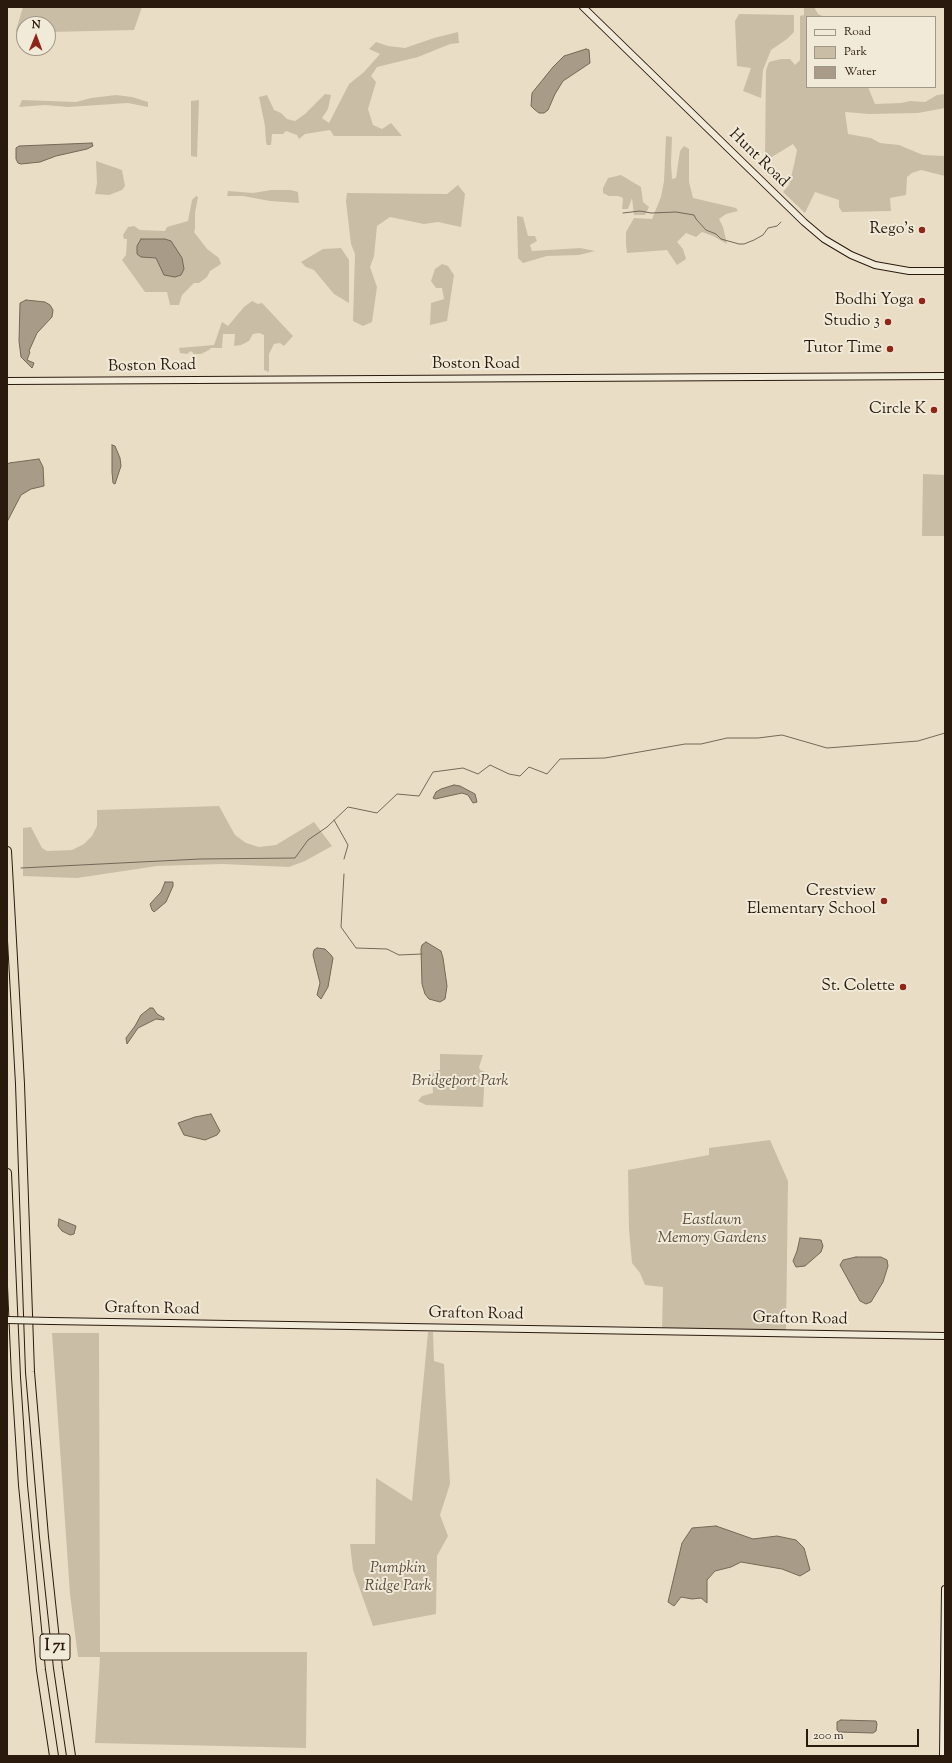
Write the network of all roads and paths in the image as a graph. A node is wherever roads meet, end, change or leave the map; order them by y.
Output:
1 (583, 7) edge
2 (945, 271) edge
3 (945, 376) edge
4 (7, 381) edge
5 (7, 851) edge
6 (7, 1173) edge
7 (7, 1320) edge
8 (945, 1336) edge
9 (945, 1589) edge
10 (54, 1756) edge
11 (71, 1756) edge
12 (942, 1756) edge

1 - 2 street, Hunt Road
3 - 4 street, Boston Road
5 - 11 highway, I 71
6 - 10 highway, I 71
7 - 8 street, Grafton Road, bridge
9 - 12 street

